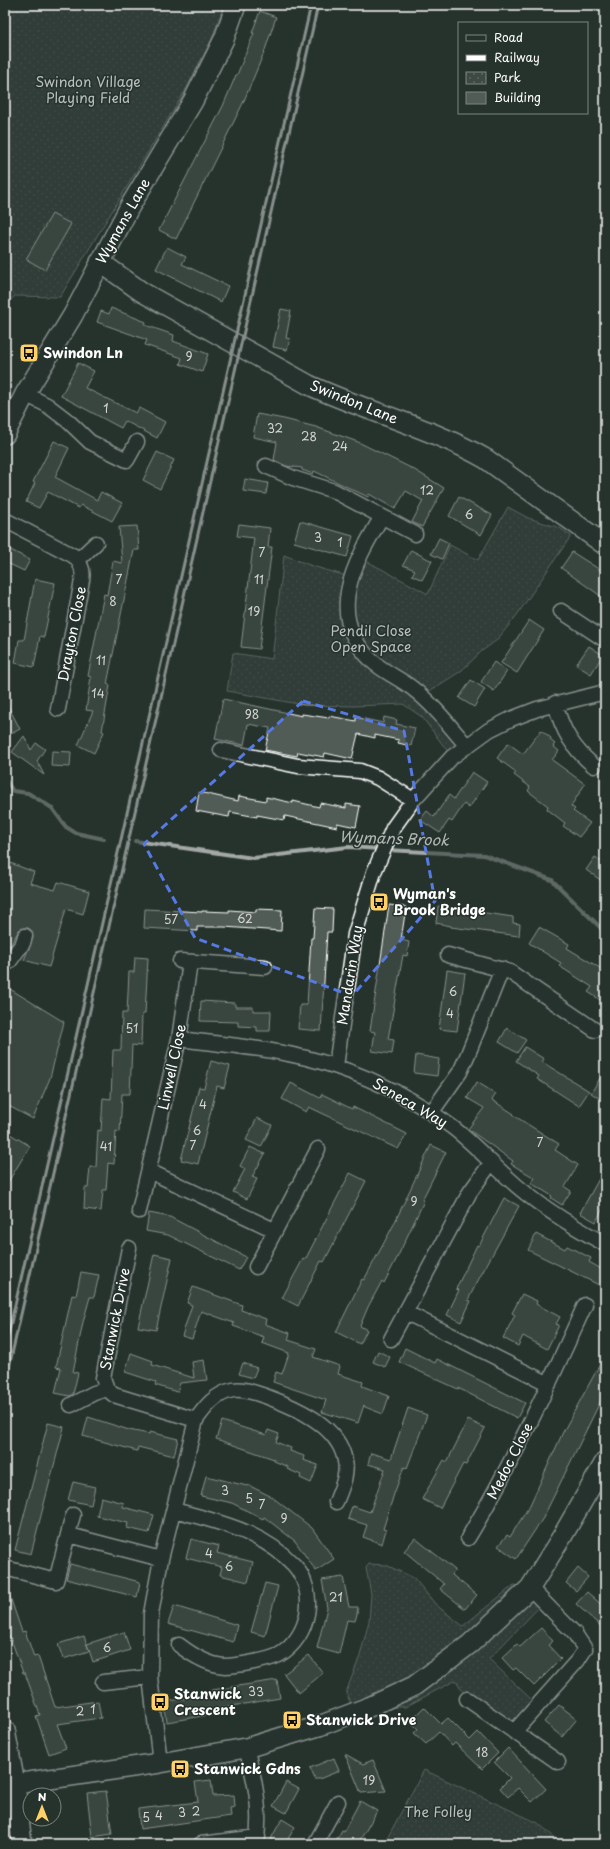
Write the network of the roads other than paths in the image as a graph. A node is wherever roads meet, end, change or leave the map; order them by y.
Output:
1 (236, 5) edge
2 (100, 262) junction
3 (25, 394) junction
4 (5, 434) edge
5 (137, 442) dead end
6 (266, 466) dead end
7 (381, 518) junction
8 (5, 520) edge
9 (415, 534) dead end
10 (96, 544) dead end
11 (605, 545) edge
12 (78, 560) junction
13 (561, 611) dead end
14 (605, 640) edge
15 (605, 692) edge
16 (555, 703) junction
17 (58, 709) dead end
18 (466, 745) junction
19 (221, 750) dead end
20 (594, 766) dead end
21 (413, 800) junction
22 (25, 936) dead end
23 (448, 955) dead end
24 (5, 963) edge
25 (265, 967) dead end
26 (502, 969) junction
27 (595, 1030) dead end
28 (179, 1039) junction
29 (336, 1066) junction
30 (431, 1113) junction
31 (318, 1149) dead end
32 (491, 1162) junction
33 (149, 1171) junction
34 (139, 1211) dead end
35 (274, 1230) junction
36 (605, 1244) edge
37 (129, 1248) dead end
38 (256, 1267) dead end
39 (585, 1305) dead end
40 (405, 1312) junction
41 (391, 1339) dead end
42 (549, 1384) junction
43 (107, 1389) junction
44 (71, 1405) dead end
45 (196, 1420) junction
46 (605, 1462) edge
47 (336, 1502) dead end
48 (174, 1510) junction
49 (72, 1515) dead end
50 (69, 1535) junction
51 (468, 1538) dead end
52 (161, 1559) junction
53 (5, 1568) edge
54 (530, 1588) junction
55 (179, 1645) dead end
56 (150, 1677) junction
57 (104, 1682) dead end
58 (468, 1699) dead end
59 (5, 1730) edge
60 (514, 1732) junction
61 (246, 1748) junction
62 (558, 1762) dead end
63 (160, 1763) junction
64 (15, 1784) junction
65 (338, 1802) dead end
66 (257, 1840) edge
67 (22, 1844) edge
68 (201, 1844) edge
69 (314, 1844) edge

1 - 2 street, Wymans Lane
2 - 3 street, Wymans Lane
2 - 11 street, Swindon Lane
3 - 4 street, Wymans Lane
3 - 5 street
6 - 7 street
7 - 9 street
7 - 18 street
8 - 12 street
10 - 12 street
12 - 17 street, Drayton Close
13 - 14 street
15 - 16 street, Mandarin Way
16 - 18 street, Mandarin Way
16 - 20 street
18 - 21 street, Mandarin Way
19 - 21 street
21 - 29 street, Mandarin Way
22 - 24 street
23 - 26 street
25 - 28 street, Linwell Close
26 - 27 street
26 - 30 street
28 - 29 street, Seneca Way
28 - 33 street, Linwell Close
29 - 30 street, Seneca Way
30 - 32 street, Seneca Way
31 - 35 street
32 - 36 street, Seneca Way
32 - 40 street
33 - 34 street, Linwell Close
33 - 35 street
35 - 38 street
37 - 43 street, Stanwick Drive
39 - 42 street, Medoc Close
40 - 41 street
40 - 42 street
42 - 51 street, Medoc Close
43 - 44 street
43 - 45 street, Stanwick Drive
45 - 47 street
45 - 48 street
46 - 54 street
48 - 52 street
48 - 55 street
49 - 50 street
50 - 52 street
50 - 53 street
52 - 56 street
54 - 60 street
54 - 61 street
56 - 57 street
56 - 63 street
58 - 60 street
59 - 64 street
60 - 62 street
61 - 63 street
61 - 66 street
63 - 64 street
64 - 67 street
65 - 69 street
66 - 68 street

